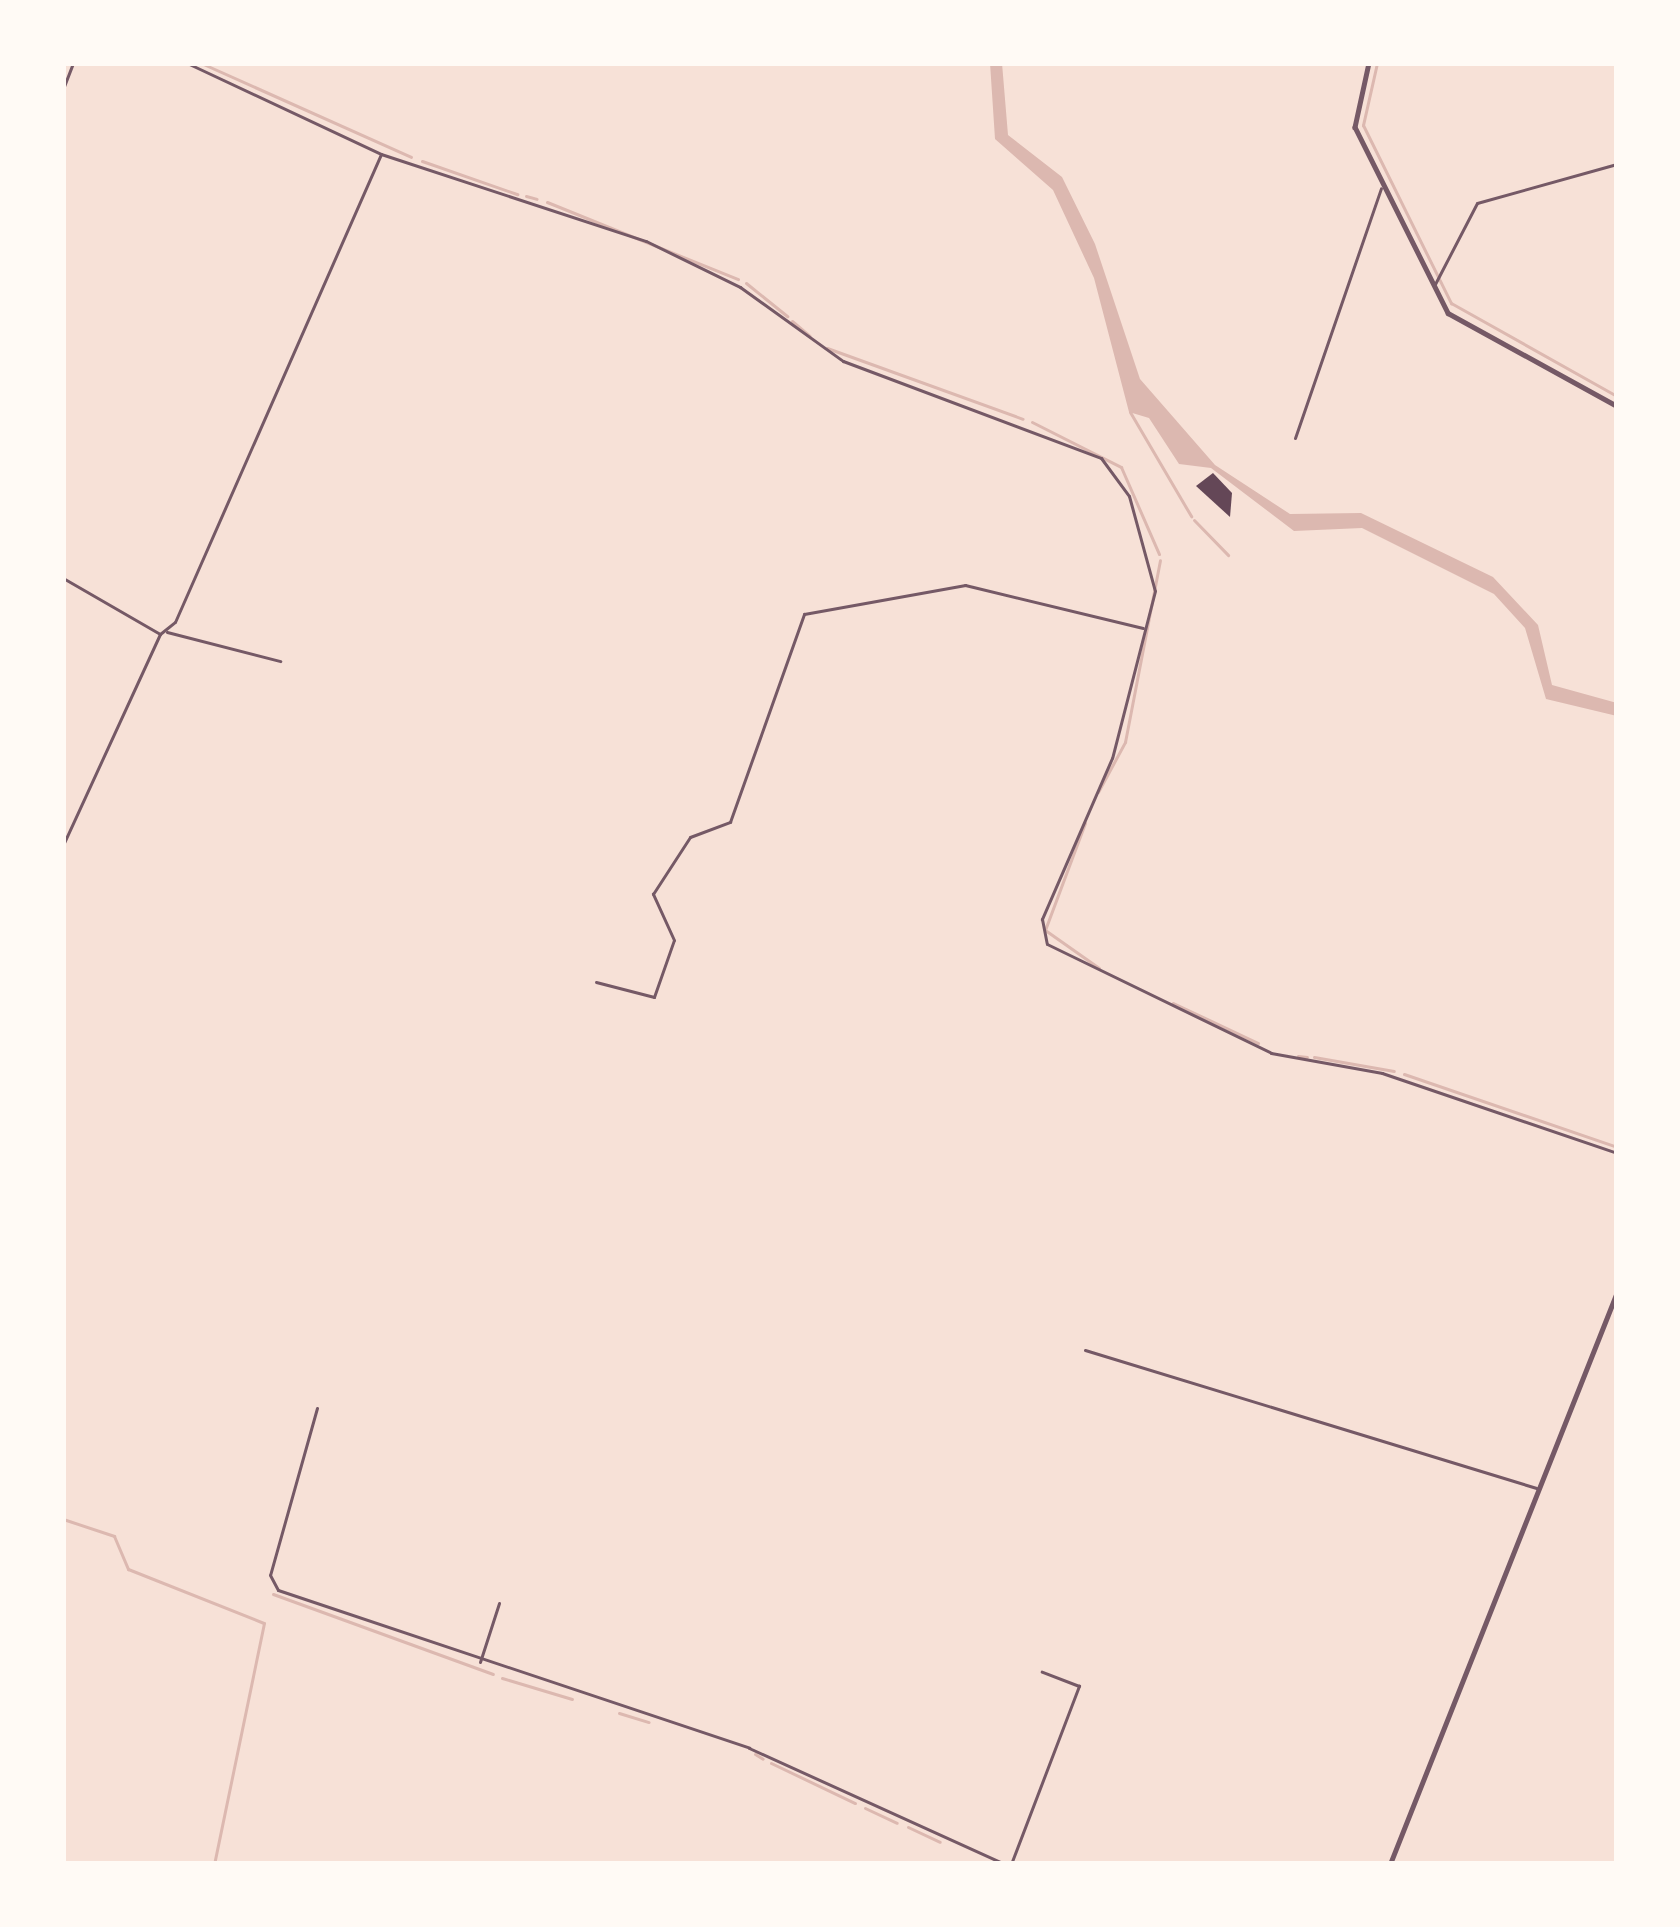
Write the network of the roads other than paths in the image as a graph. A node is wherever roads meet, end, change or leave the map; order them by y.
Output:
1 (74, 63) edge
2 (187, 63) edge
3 (1369, 63) edge
4 (63, 89) edge
5 (381, 154) junction
6 (1617, 164) edge
7 (1382, 186) junction
8 (1438, 282) junction
9 (1617, 406) edge
10 (1295, 438) dead end
11 (63, 578) edge
12 (1145, 628) junction
13 (162, 633) junction
14 (280, 661) dead end
15 (63, 845) edge
16 (596, 982) dead end
17 (1617, 1153) edge
18 (1617, 1292) edge
19 (1085, 1350) dead end
20 (317, 1408) dead end
21 (1536, 1488) junction
22 (499, 1603) dead end
23 (480, 1664) junction
24 (1042, 1672) dead end
25 (1008, 1864) edge
26 (1390, 1864) edge

1 - 4 street
2 - 5 street
3 - 7 street
5 - 12 street
5 - 13 street
6 - 8 street
7 - 8 street
7 - 10 street
8 - 9 street
11 - 13 street
12 - 16 street
12 - 17 street
13 - 14 street
13 - 15 street
18 - 21 street
19 - 21 street
20 - 23 street
21 - 26 street
22 - 23 street
23 - 25 street
24 - 25 street

